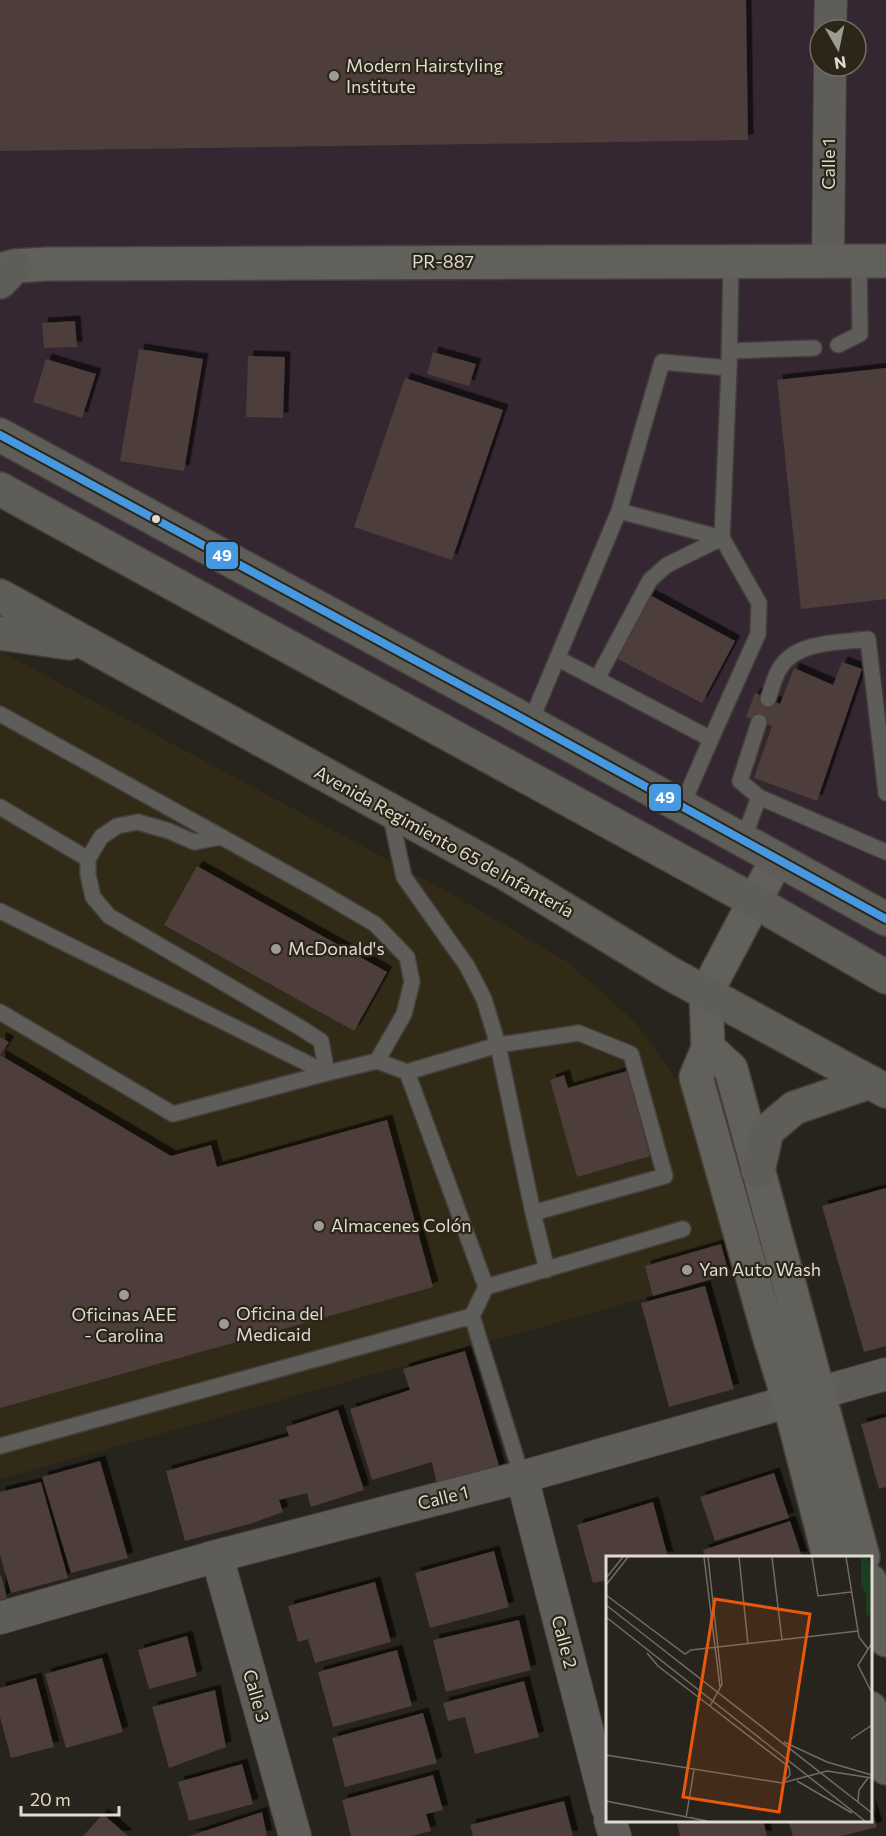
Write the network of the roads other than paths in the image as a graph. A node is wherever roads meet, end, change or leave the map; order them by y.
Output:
1 (831, 0) edge
2 (830, 18) edge
3 (832, 78) edge
4 (731, 261) junction
5 (858, 261) edge
6 (5, 272) edge
7 (838, 345) dead end
8 (814, 348) dead end
9 (730, 351) junction
10 (729, 368) junction
11 (0, 435) edge
12 (0, 489) edge
13 (619, 511) junction
14 (722, 538) junction
15 (0, 596) edge
16 (0, 633) edge
17 (91, 646) junction
18 (558, 658) junction
19 (597, 679) junction
20 (768, 699) dead end
21 (0, 714) edge
22 (759, 722) dead end
23 (530, 723) junction
24 (711, 739) junction
25 (886, 794) edge
26 (759, 797) junction
27 (682, 806) junction
28 (0, 807) edge
29 (389, 810) junction
30 (222, 837) junction
31 (742, 840) junction
32 (886, 852) edge
33 (88, 859) junction
34 (777, 859) junction
35 (754, 901) junction
36 (0, 911) edge
37 (886, 919) edge
38 (886, 977) edge
39 (706, 993) junction
40 (0, 1012) edge
41 (498, 1045) junction
42 (708, 1048) junction
43 (377, 1061) junction
44 (407, 1072) junction
45 (327, 1073) junction
46 (878, 1087) edge
47 (758, 1171) junction
48 (533, 1213) junction
49 (683, 1229) dead end
50 (548, 1270) junction
51 (486, 1287) junction
52 (472, 1316) junction
53 (886, 1374) edge
54 (803, 1397) junction
55 (0, 1446) edge
56 (522, 1477) junction
57 (217, 1556) junction
58 (829, 1556) edge
59 (863, 1556) edge
60 (871, 1585) edge
61 (0, 1618) edge
62 (886, 1640) edge
63 (871, 1712) edge
64 (886, 1767) edge
65 (606, 1803) edge
66 (610, 1821) edge
67 (295, 1836) edge
68 (615, 1836) edge

1 - 2 street
3 - 5 street, Calle 1
4 - 5 street, PR-887
4 - 6 street, PR-887
4 - 9 lane
5 - 7 lane
8 - 9 lane
9 - 10 lane
10 - 13 lane
10 - 14 lane
11 - 23 main road
12 - 35 main road
13 - 14 lane
13 - 18 lane
14 - 19 lane
14 - 24 lane
15 - 17 main road, Avenida Regimiento 65 de Infantería
16 - 17 main road
17 - 29 main road, Avenida Regimiento 65 de Infantería
18 - 19 lane
18 - 23 lane
19 - 24 lane
20 - 25 lane
21 - 30 lane
22 - 26 lane
23 - 27 main road
24 - 27 lane
26 - 31 lane
26 - 32 lane
27 - 31 main road
28 - 33 lane
29 - 39 main road, Avenida Regimiento 65 de Infantería
29 - 41 lane
30 - 33 lane
30 - 43 lane
31 - 34 main road
33 - 45 lane
34 - 35 street
34 - 37 main road
35 - 38 main road
35 - 39 street
36 - 45 lane
39 - 42 street
39 - 46 main road, Avenida Regimiento 65 de Infantería
40 - 45 lane
41 - 44 lane
41 - 48 lane
41 - 48 lane
42 - 47 street
42 - 54 street
43 - 44 lane
43 - 45 lane
44 - 51 lane
46 - 47 main road
47 - 54 street
48 - 50 lane
49 - 50 lane
50 - 51 lane
51 - 52 lane
52 - 55 lane
52 - 56 lane
53 - 54 street, Calle 1
54 - 56 street, Calle 1
54 - 58 street
54 - 59 street
56 - 57 street, Calle 1
56 - 65 street, Calle 2
57 - 61 street, Calle 1
57 - 67 street, Calle 3
60 - 62 street
63 - 64 street
66 - 68 street

